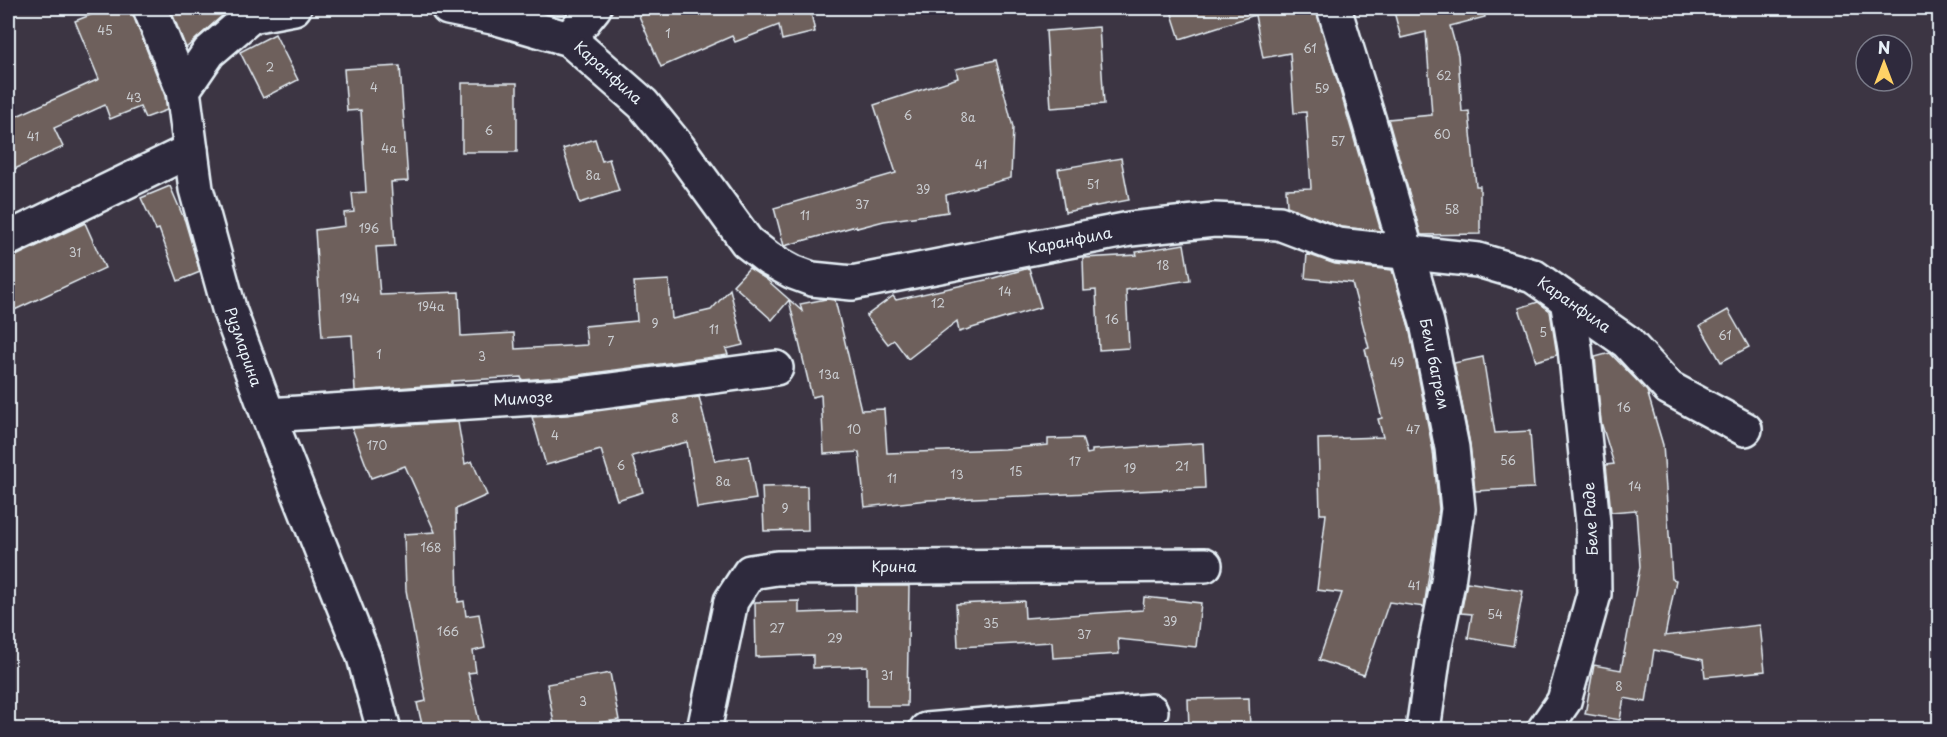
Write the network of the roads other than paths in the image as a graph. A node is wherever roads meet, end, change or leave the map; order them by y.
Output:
1 (150, 8) edge
2 (294, 8) edge
3 (448, 8) edge
4 (595, 8) edge
5 (1334, 8) edge
6 (251, 12) edge
7 (569, 39) junction
8 (183, 90) junction
9 (191, 150) junction
10 (8, 238) edge
11 (1406, 252) junction
12 (1567, 300) junction
13 (776, 368) dead end
14 (268, 415) junction
15 (1745, 429) dead end
16 (1205, 565) dead end
17 (1151, 711) dead end
18 (384, 729) edge
19 (704, 729) edge
20 (926, 729) edge
21 (1423, 729) edge
22 (1544, 729) edge

1 - 8 street
2 - 6 street
3 - 7 street, Каранфила
4 - 7 street
5 - 11 street, Бели багрем
6 - 8 street
7 - 11 street, Каранфила
8 - 9 street, Рузмарина
9 - 10 street
9 - 14 street, Рузмарина
11 - 12 street, Каранфила
11 - 21 street, Бели багрем
12 - 15 street, Каранфила
12 - 22 street, Беле Раде
13 - 14 street, Мимозе
14 - 18 street, Рузмарина
16 - 19 street, Крина
17 - 20 street

